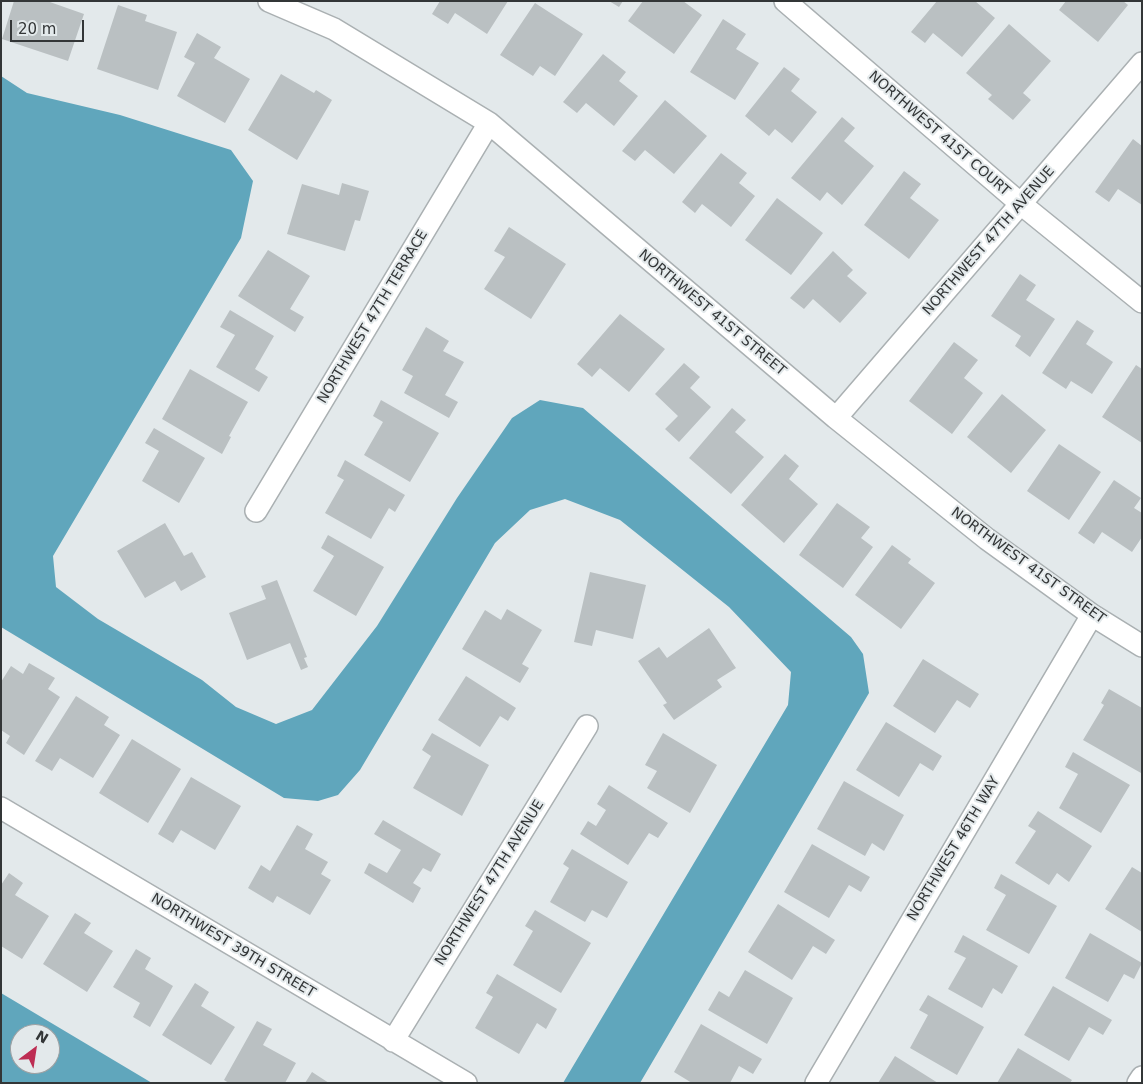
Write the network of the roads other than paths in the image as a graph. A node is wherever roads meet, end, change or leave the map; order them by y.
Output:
1 (269, 1) edge
2 (785, 1) edge
3 (1142, 63) edge
4 (489, 123) junction
5 (1021, 204) junction
6 (1142, 302) edge
7 (836, 418) junction
8 (256, 511) dead end
9 (1092, 615) junction
10 (1142, 646) edge
11 (587, 726) dead end
12 (1, 808) edge
13 (393, 1041) junction
14 (1142, 1077) edge
15 (466, 1083) edge
16 (816, 1083) edge
17 (1138, 1083) edge

1 - 4 street, NORTHWEST 41ST STREET
2 - 5 street, NORTHWEST 41ST COURT
3 - 5 street, NORTHWEST 47TH AVENUE
4 - 7 street, NORTHWEST 41ST STREET
4 - 8 street, NORTHWEST 47TH TERRACE
5 - 6 street, NORTHWEST 41ST COURT
5 - 7 street, NORTHWEST 47TH AVENUE
7 - 9 street, NORTHWEST 41ST STREET
9 - 10 street, NORTHWEST 41ST STREET
9 - 16 street, NORTHWEST 46TH WAY
11 - 13 street, NORTHWEST 47TH AVENUE
12 - 13 street, NORTHWEST 39TH STREET
13 - 15 street, NORTHWEST 39TH STREET
14 - 17 street

